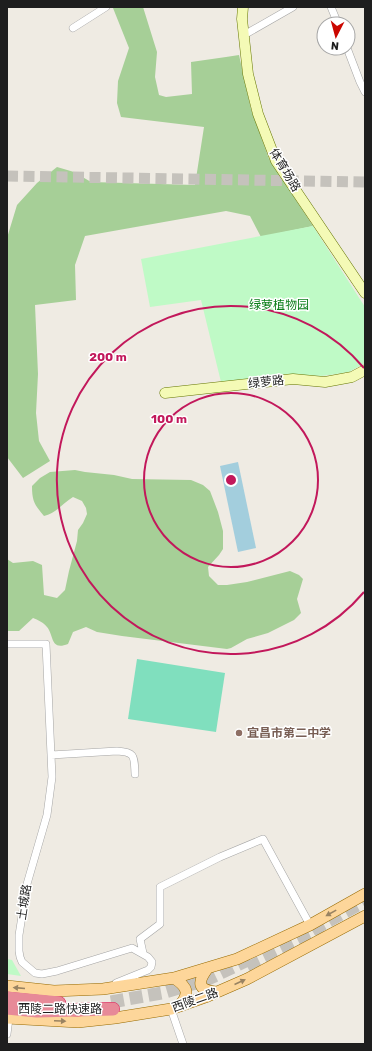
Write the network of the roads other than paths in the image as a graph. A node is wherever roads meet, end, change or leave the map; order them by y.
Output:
1 (106, 7) edge
2 (243, 7) edge
3 (247, 7) edge
4 (294, 7) edge
5 (73, 28) dead end
6 (246, 33) junction
7 (350, 56) edge
8 (365, 92) edge
9 (365, 285) edge
10 (365, 293) edge
11 (365, 370) edge
12 (165, 393) dead end
13 (7, 644) edge
14 (51, 755) junction
15 (135, 774) dead end
16 (365, 894) edge
17 (365, 916) edge
18 (310, 925) junction
19 (143, 953) junction
20 (207, 969) junction
21 (174, 978) junction
22 (7, 986) edge
23 (102, 989) junction
24 (216, 992) junction
25 (7, 998) edge
26 (175, 1008) junction
27 (8, 1014) edge
28 (7, 1034) edge
29 (182, 1044) edge

1 - 5 street
2 - 6 main road, 体育场路
3 - 6 main road, 体育场路
4 - 6 street
6 - 9 main road, 体育场路
6 - 10 main road, 体育场路
7 - 8 street
11 - 12 main road, 绿萝路
13 - 14 street, 土城路
14 - 15 street
14 - 19 street, 土城路
16 -> 18 main road
24 -> 17 main road, 西陵二路
18 - 19 street
18 - 20 main road
19 - 23 street
20 - 21 main road
20 - 24 main road
21 - 23 main road
21 - 26 main road
23 -> 22 main road
24 - 26 main road, 西陵二路
25 - 27 highway, 西陵二路快速路
27 -> 26 main road, 西陵二路
26 - 29 street
27 - 28 street

